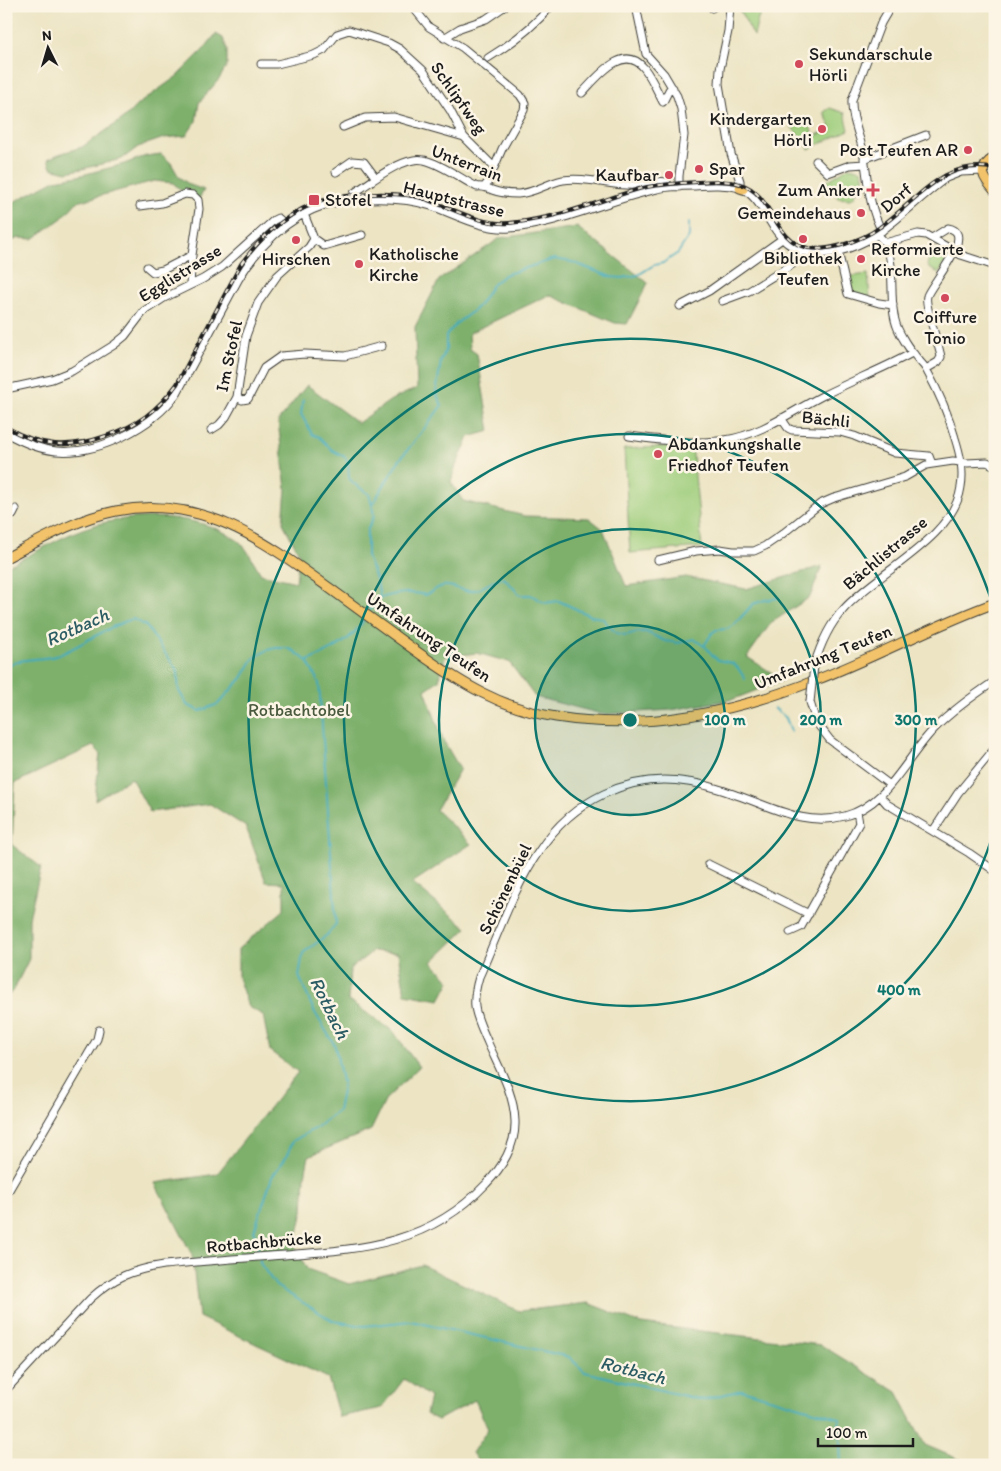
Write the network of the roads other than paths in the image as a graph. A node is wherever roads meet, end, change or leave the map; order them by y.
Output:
1 (412, 6) edge
2 (505, 6) edge
3 (551, 6) edge
4 (636, 6) edge
5 (730, 6) edge
6 (891, 6) edge
7 (444, 38) junction
8 (488, 58) dead end
9 (261, 64) dead end
10 (673, 88) junction
11 (582, 93) dead end
12 (344, 126) dead end
13 (926, 135) dead end
14 (464, 137) junction
15 (995, 157) edge
16 (816, 161) dead end
17 (865, 161) junction
18 (494, 167) junction
19 (983, 171) junction
20 (336, 172) dead end
21 (376, 178) junction
22 (485, 186) junction
23 (668, 187) junction
24 (679, 187) junction
25 (741, 189) junction
26 (995, 191) edge
27 (353, 201) junction
28 (140, 206) dead end
29 (304, 214) junction
30 (286, 225) junction
31 (880, 233) junction
32 (362, 235) dead end
33 (932, 238) junction
34 (314, 239) junction
35 (782, 239) junction
36 (885, 243) junction
37 (801, 251) junction
38 (838, 251) junction
39 (954, 251) junction
40 (192, 255) junction
41 (995, 266) edge
42 (147, 267) dead end
43 (190, 286) junction
44 (722, 302) dead end
45 (893, 305) junction
46 (680, 306) dead end
47 (382, 346) dead end
48 (912, 353) junction
49 (926, 369) junction
50 (6, 389) edge
51 (237, 397) junction
52 (781, 418) junction
53 (211, 430) dead end
54 (6, 433) edge
55 (629, 436) dead end
56 (960, 462) junction
57 (932, 464) junction
58 (995, 466) edge
59 (16, 508) dead end
60 (6, 514) edge
61 (7, 557) edge
62 (658, 560) dead end
63 (995, 602) edge
64 (995, 681) edge
65 (995, 748) edge
66 (890, 785) junction
67 (880, 796) junction
68 (857, 812) junction
69 (933, 831) junction
70 (708, 864) dead end
71 (995, 871) edge
72 (809, 914) junction
73 (790, 932) dead end
74 (99, 1030) dead end
75 (514, 1137) joint
76 (6, 1195) edge
77 (6, 1390) edge

1 - 7 street
2 - 7 street
3 - 8 street
4 - 10 street
5 - 25 street
6 - 17 street, Bächlistrasse
7 - 18 street
9 - 14 street, Schlipfweg
10 - 11 street
10 - 24 street
12 - 14 street
13 - 17 street
14 - 18 street, Schlipfweg
15 - 19 main road
16 - 17 street
17 - 31 street, Bächlistrasse
18 - 22 street
19 - 26 main road
19 - 31 street, Dorf
20 - 21 street
21 - 22 street, Unterrain
21 - 27 street, Unterrain
22 - 23 street, Unterrain
23 - 24 street, Hauptstrasse
23 - 27 street, Hauptstrasse
24 - 25 street, Hauptstrasse
25 - 35 street, Dorf
27 - 29 street, Hauptstrasse
28 - 40 street
29 - 30 street, Hauptstrasse
29 - 34 street
30 - 43 street, Egglistrasse
30 - 54 street, Hauptstrasse
31 - 36 street, Bächlistrasse
31 - 38 street, Dorf
32 - 34 street
33 - 36 street
33 - 39 street
33 - 39 street
34 - 51 street, Im Stofel
35 - 37 street, Dorf
35 - 46 street
36 - 45 street, Bächlistrasse
37 - 38 street, Dorf
37 - 44 street
38 - 45 street
39 - 41 street
39 - 49 street
40 - 42 street
40 - 43 street
43 - 50 street, Egglistrasse
45 - 48 street, Bächlistrasse
47 - 51 street
48 - 49 street, Bächlistrasse
48 - 52 street
49 - 56 street, Bächlistrasse
51 - 53 street, Im Stofel
52 - 55 street, Bächli
52 - 57 street, Bächli
56 - 57 street
56 - 58 street
56 - 66 street, Bächlistrasse, bridge
57 - 62 street
59 - 60 street
61 - 63 main road, Umfahrung Teufen
64 - 66 street
65 - 69 street
66 - 67 street
67 - 68 street
67 - 69 street
68 - 72 street
68 - 75 street, Schönenbüel
69 - 71 street
70 - 72 street
72 - 73 street
74 - 76 street
75 - 77 street, Rotbachbrücke

